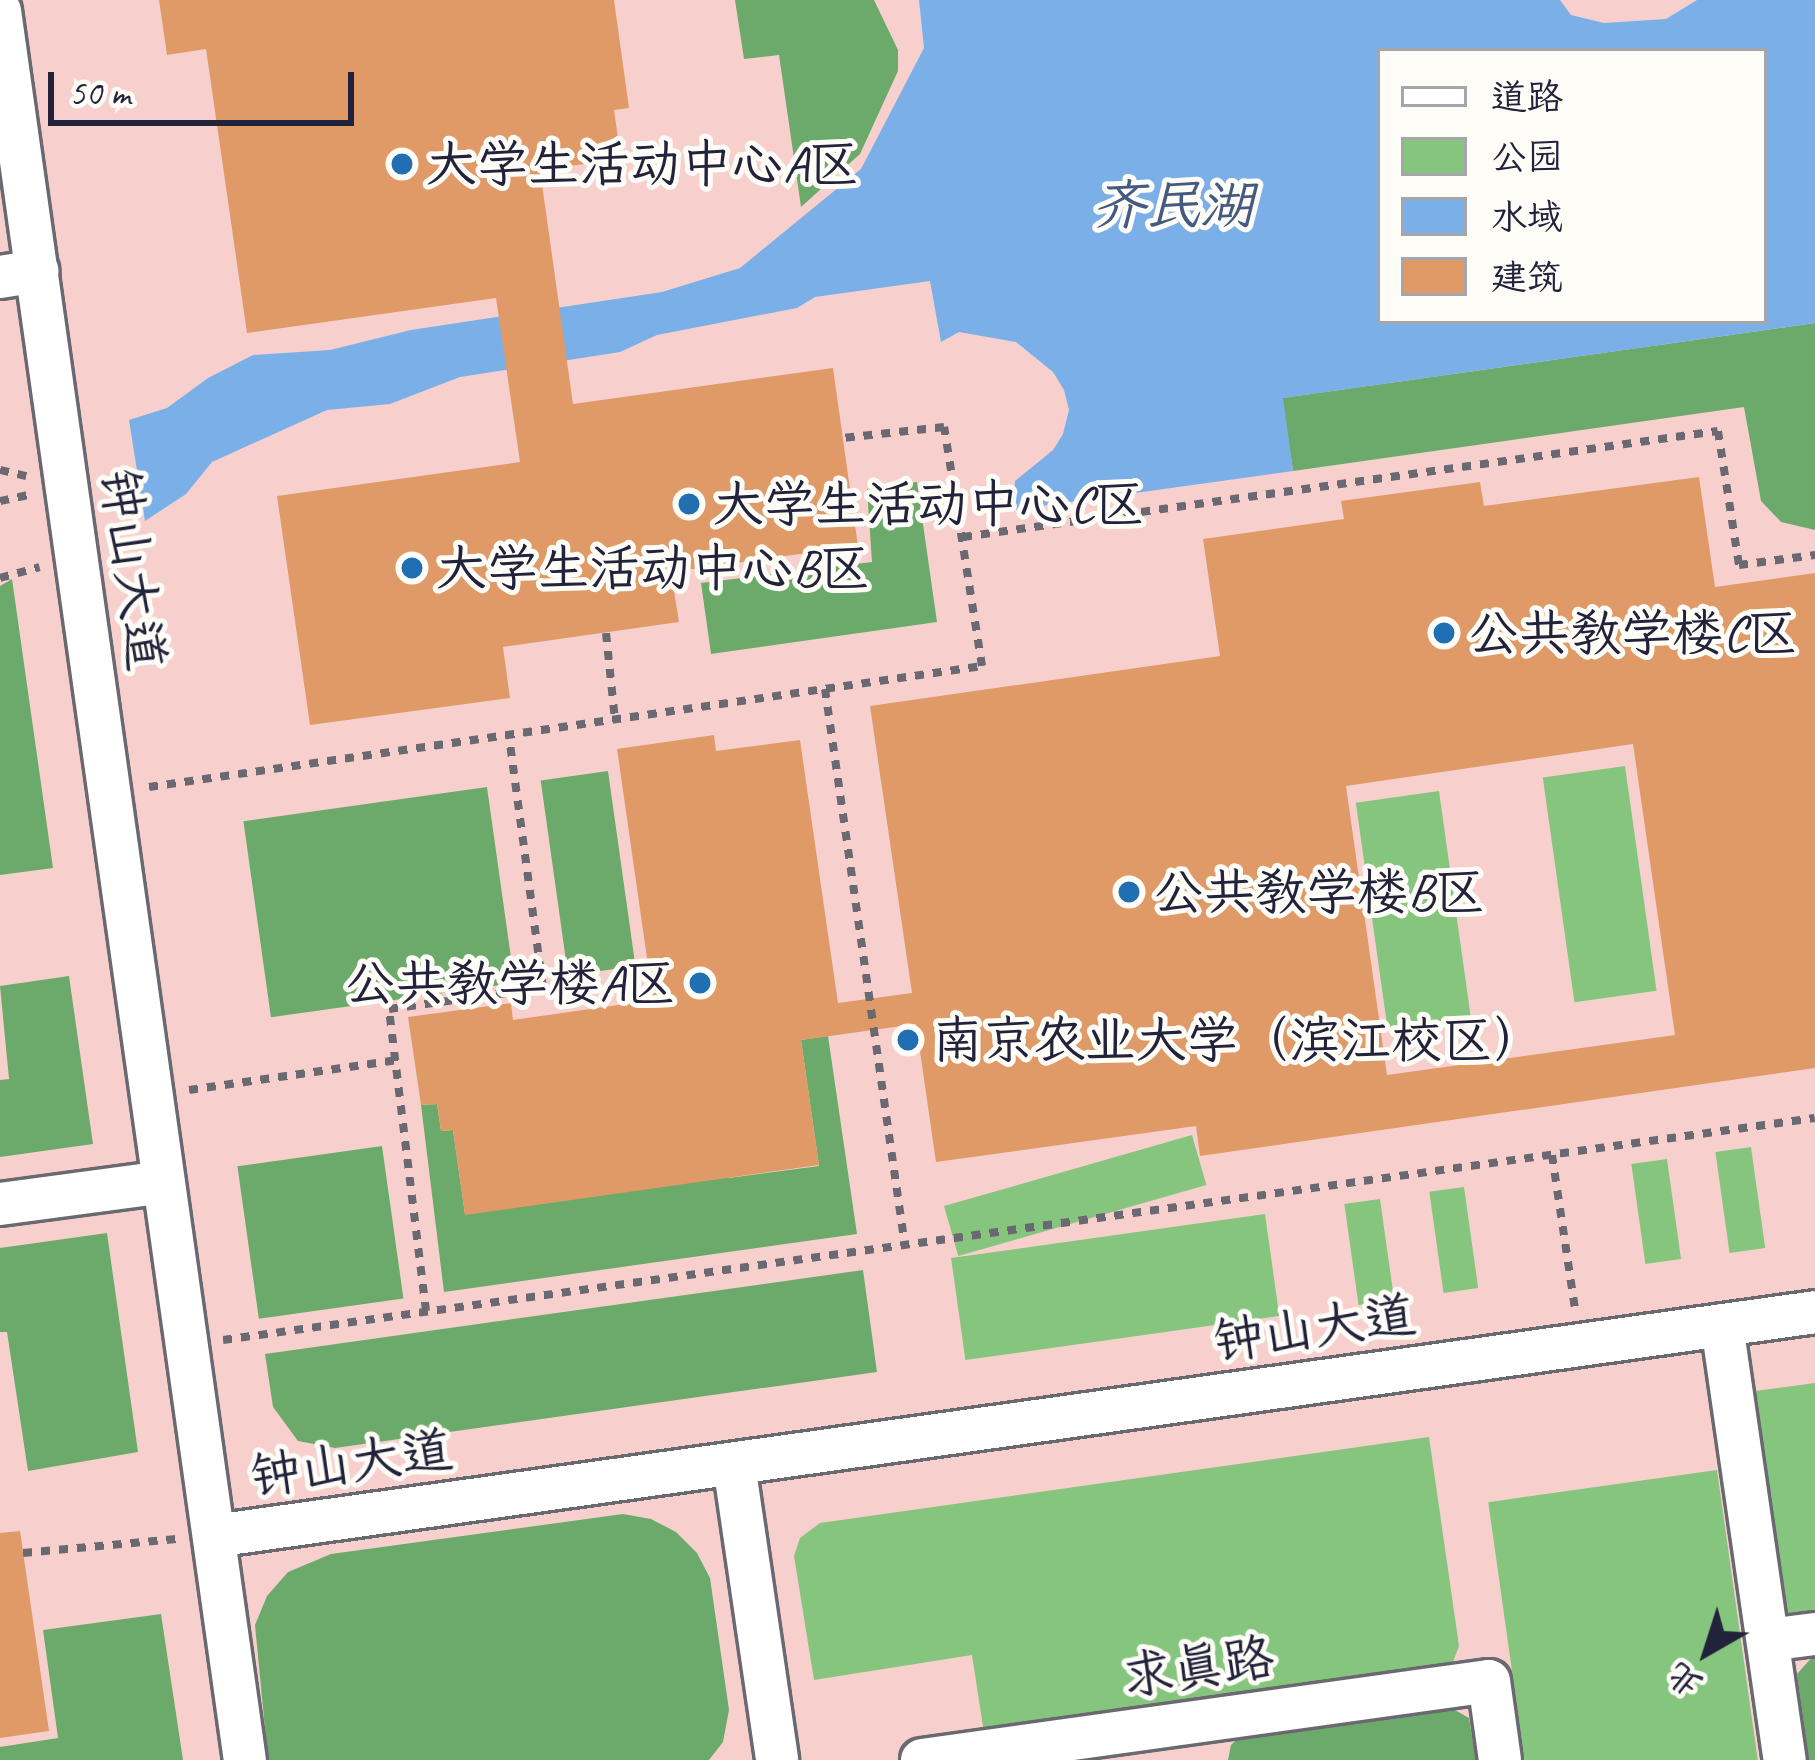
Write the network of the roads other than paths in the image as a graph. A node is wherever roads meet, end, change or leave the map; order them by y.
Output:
1 (0, 11) edge
2 (19, 274) edge
3 (164, 1182) junction
4 (0, 1204) edge
5 (1815, 1312) edge
6 (1722, 1325) junction
7 (734, 1464) junction
8 (214, 1536) junction
9 (1815, 1634) edge
10 (1768, 1640) junction
11 (245, 1760) edge
12 (777, 1760) edge
13 (922, 1760) edge
14 (1500, 1760) edge
15 (1785, 1760) edge

1 - 2 lane, 钟山大道
2 - 3 lane, 钟山大道
3 - 4 lane
3 - 8 lane, 钟山大道
5 - 6 lane, 钟山大道
6 - 7 lane, 钟山大道
6 - 10 lane
7 - 8 lane, 钟山大道
7 - 12 lane
8 - 11 lane
9 - 10 lane
10 - 15 lane
13 - 14 lane, 求真路

